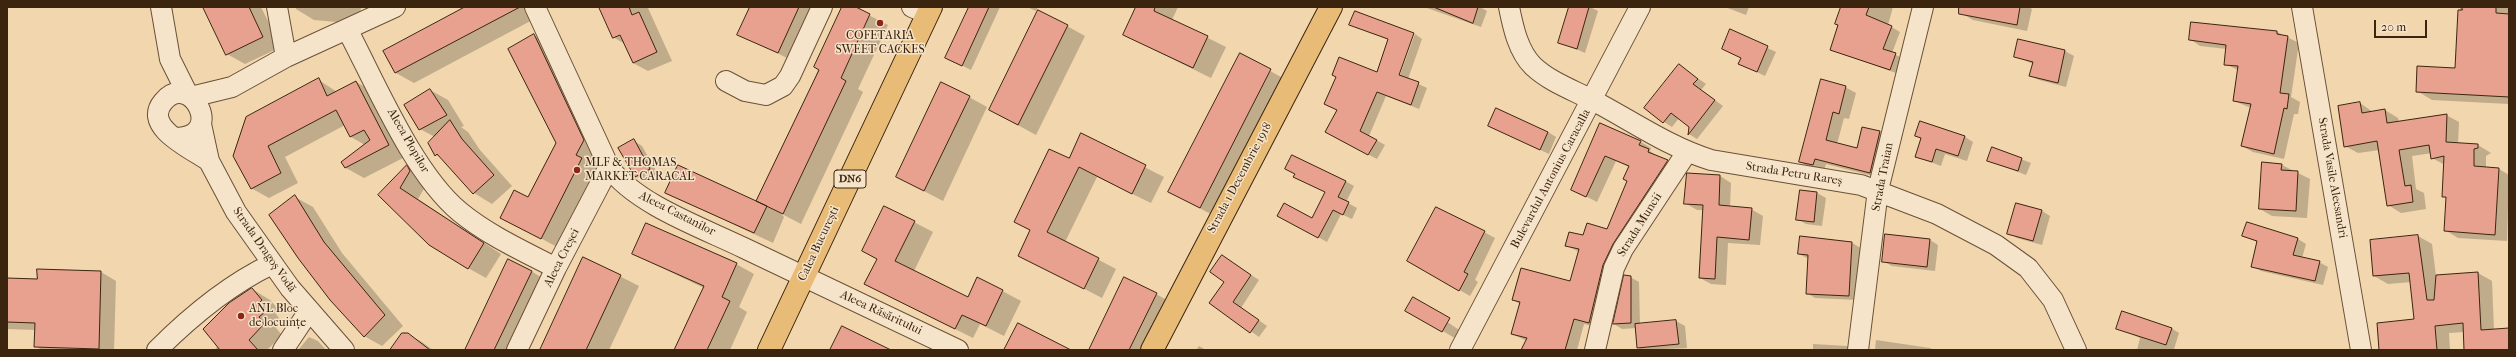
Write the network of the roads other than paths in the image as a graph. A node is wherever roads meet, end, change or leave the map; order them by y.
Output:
1 (161, 7) edge
2 (278, 7) edge
3 (394, 7) edge
4 (535, 7) edge
5 (822, 7) edge
6 (1331, 7) edge
7 (1509, 7) edge
8 (1640, 7) edge
9 (1923, 7) edge
10 (2302, 7) edge
11 (924, 9) edge
12 (348, 29) junction
13 (286, 57) junction
14 (170, 59) junction
15 (726, 81) dead end
16 (223, 91) junction
17 (190, 96) junction
18 (1592, 100) junction
19 (163, 102) junction
20 (201, 119) junction
21 (176, 138) junction
22 (1687, 152) junction
23 (209, 161) junction
24 (609, 167) junction
25 (1878, 190) junction
26 (272, 264) junction
27 (556, 268) junction
28 (804, 276) junction
29 (309, 311) junction
30 (157, 350) edge
31 (283, 350) edge
32 (344, 350) edge
33 (516, 350) edge
34 (769, 350) edge
35 (958, 350) edge
36 (1152, 350) edge
37 (1460, 350) edge
38 (1595, 350) edge
39 (1858, 350) edge
40 (2076, 350) edge
41 (2361, 350) edge

1 - 14 street
2 - 13 street
3 - 12 street
4 - 24 street, Aleea Castanilor
5 - 15 street
6 - 36 main road, Strada 1 Decembrie 1918
7 - 18 street, Strada Petru Rareș
8 - 18 street, Bulevardul Antonius Caracalla
9 - 25 street, Strada Traian
10 - 41 street, Strada Vasile Alecsandri
11 - 28 main road, Calea București / DN6
12 - 13 street
12 - 27 street, Aleea Plopilor
13 - 16 street
14 - 17 street
14 - 19 street
16 - 17 street
16 - 20 street
17 - 19 street
17 - 20 street
18 - 22 street, Strada Petru Rareș
18 - 37 street, Bulevardul Antonius Caracalla
19 - 21 street
20 - 21 street
20 - 23 street
21 - 23 street
22 - 25 street, Strada Petru Rareș
22 - 38 street, Strada Muncii
23 - 26 street, Strada Dragoș Vodă
24 - 27 street, Aleea Creșei
24 - 28 street, Aleea Castanilor
25 - 39 street, Strada Traian
25 - 40 street, Strada Petru Rareș
26 - 29 street, Strada Dragoș Vodă
26 - 30 street
27 - 33 street, Aleea Creșei
28 - 34 main road, Calea București / DN6
28 - 35 street, Aleea Răsăritului
29 - 31 street
29 - 32 street, Strada Dragoș Vodă

